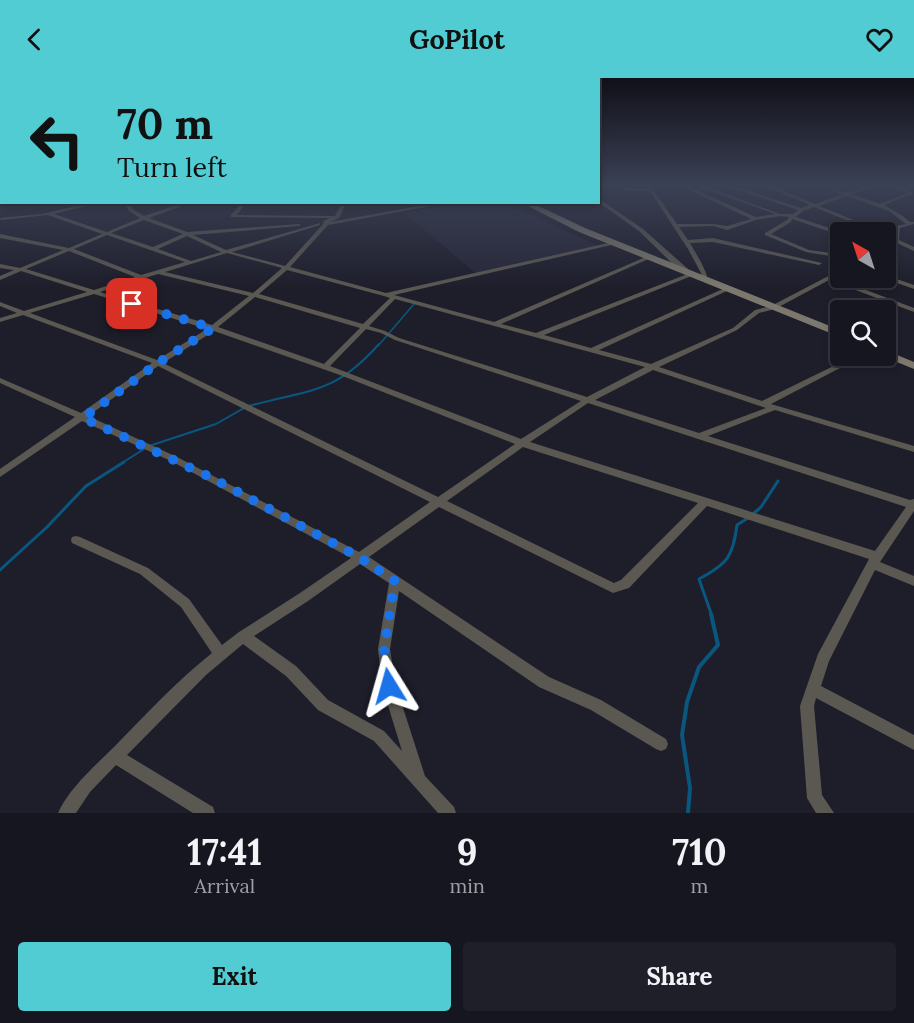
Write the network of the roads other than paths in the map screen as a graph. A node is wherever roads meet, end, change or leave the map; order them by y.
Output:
1 (62, 219) edge
2 (141, 219) edge
3 (147, 219) edge
4 (333, 219) edge
5 (351, 219) edge
6 (563, 219) edge
7 (626, 219) edge
8 (670, 219) edge
9 (755, 219) edge
10 (789, 219) edge
11 (800, 219) edge
12 (324, 224) junction
13 (912, 224) edge
14 (674, 226) junction
15 (830, 230) edge
16 (108, 233) junction
17 (187, 234) junction
18 (0, 236) edge
19 (896, 241) joint
20 (686, 242) junction
21 (617, 243) junction
22 (68, 249) junction
23 (154, 249) junction
24 (914, 249) edge
25 (224, 251) junction
26 (830, 254) edge
27 (650, 257) junction
28 (190, 262) junction
29 (819, 263) dead end
30 (0, 266) edge
31 (286, 267) junction
32 (19, 269) junction
33 (157, 272) junction
34 (689, 272) junction
35 (140, 277) junction
36 (0, 278) edge
37 (829, 278) joint
38 (705, 280) junction
39 (896, 281) edge
40 (914, 287) edge
41 (727, 289) junction
42 (92, 292) junction
43 (255, 295) junction
44 (384, 295) junction
45 (393, 298) junction
46 (0, 304) edge
47 (773, 308) junction
48 (914, 310) edge
49 (23, 313) junction
50 (0, 320) edge
51 (495, 324) junction
52 (365, 327) junction
53 (213, 328) junction
54 (830, 330) edge
55 (536, 336) junction
56 (591, 351) junction
57 (896, 358) edge
58 (158, 363) junction
59 (839, 366) edge
60 (914, 366) edge
61 (325, 367) junction
62 (652, 367) junction
63 (0, 380) edge
64 (586, 401) junction
65 (763, 404) junction
66 (774, 408) junction
67 (83, 418) junction
68 (701, 435) junction
69 (522, 443) junction
70 (914, 449) edge
71 (2, 470) edge
72 (706, 501) junction
73 (442, 502) junction
74 (913, 504) edge
75 (75, 540) dead end
76 (359, 557) junction
77 (874, 560) junction
78 (395, 581) junction
79 (914, 581) edge
80 (243, 636) junction
81 (220, 654) junction
82 (813, 689) junction
83 (914, 743) edge
84 (661, 744) dead end
85 (115, 756) junction
86 (420, 781) junction
87 (66, 813) edge
88 (207, 813) edge
89 (448, 813) edge
90 (826, 813) edge

1 - 16 street
2 - 16 street
3 - 17 street
4 - 12 street
5 - 12 street
6 - 21 main road
7 - 34 street
8 - 14 street
9 - 14 street
10 - 26 street
11 - 15 street
12 - 17 street
12 - 25 street
12 - 31 street
13 - 19 street
14 - 20 street
16 - 22 street
16 - 23 street
17 - 23 street
17 - 25 street
18 - 22 street
19 - 24 street
20 - 29 street
20 - 38 street
21 - 27 main road
21 - 44 street
22 - 32 street
22 - 35 street
23 - 28 street
25 - 28 street
25 - 31 street
27 - 34 main road
27 - 51 street
28 - 33 street
30 - 32 street
31 - 43 street
31 - 44 street
32 - 36 street
32 - 42 street
33 - 35 street
33 - 43 street
34 - 38 main road
34 - 55 street
35 - 42 street
37 - 47 street
37 - 48 street
38 - 41 main road
39 - 40 street
41 - 47 main road
41 - 56 street
42 - 49 street
42 - 53 street
43 - 52 street
43 - 53 street
44 - 45 street
45 - 51 street
45 - 52 street
46 - 49 street
47 - 54 main road
47 - 62 street
49 - 50 street
49 - 58 street
51 - 55 street
52 - 61 street
52 - 64 street
53 - 58 street
53 - 61 street
55 - 56 street
56 - 62 street
57 - 60 main road
58 - 67 street
58 - 73 street
59 - 65 street
61 - 69 street
62 - 64 street
62 - 65 street
63 - 67 street
64 - 68 street
64 - 69 street
65 - 66 street
66 - 68 street
66 - 70 street
67 - 71 street
67 - 76 street
68 - 74 street
69 - 72 street
69 - 73 street
72 - 73 street
72 - 77 street
73 - 76 street
74 - 77 street
75 - 81 street
76 - 78 street
76 - 80 street
77 - 79 street
77 - 82 street
78 - 84 street
78 - 86 street
80 - 81 street
80 - 86 street
81 - 85 street
82 - 83 street
82 - 90 street
85 - 87 street
85 - 88 street
86 - 89 street

